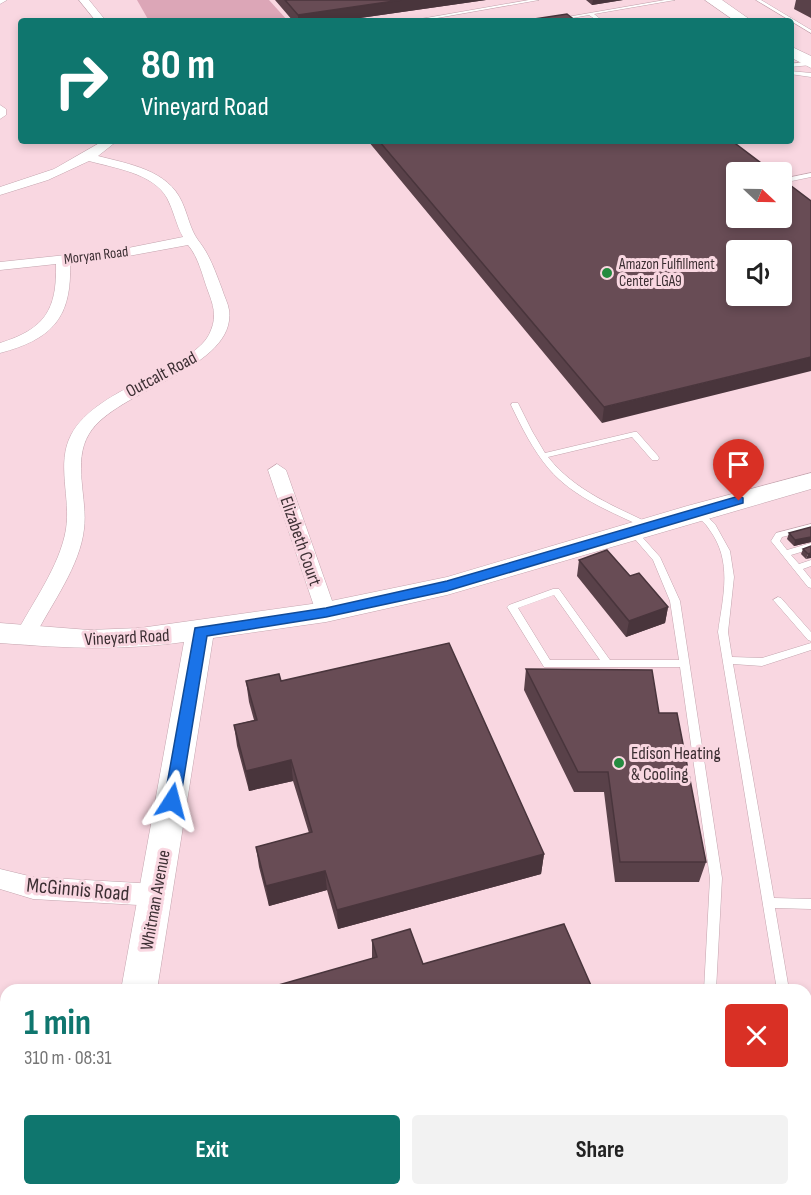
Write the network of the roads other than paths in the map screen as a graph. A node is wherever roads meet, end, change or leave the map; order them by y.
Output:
1 (84, 0) edge
2 (537, 0) edge
3 (673, 0) edge
4 (712, 0) edge
5 (758, 0) edge
6 (591, 14) junction
7 (99, 18) edge
8 (429, 18) edge
9 (565, 18) edge
10 (597, 18) edge
11 (740, 18) edge
12 (788, 18) edge
13 (794, 22) edge
14 (811, 32) edge
15 (794, 52) edge
16 (811, 63) edge
17 (794, 65) edge
18 (794, 73) edge
19 (811, 75) edge
20 (0, 109) edge
21 (0, 115) edge
22 (107, 144) edge
23 (88, 157) junction
24 (811, 175) edge
25 (792, 179) edge
26 (0, 191) edge
27 (191, 240) junction
28 (63, 260) junction
29 (0, 266) edge
30 (0, 348) edge
31 (515, 405) dead end
32 (543, 456) junction
33 (655, 458) dead end
34 (277, 470) dead end
35 (811, 481) edge
36 (696, 512) junction
37 (811, 527) edge
38 (640, 528) junction
39 (811, 546) edge
40 (785, 554) junction
41 (811, 563) edge
42 (796, 568) junction
43 (811, 584) edge
44 (777, 600) dead end
45 (326, 612) junction
46 (200, 632) junction
47 (13, 634) edge
48 (811, 638) edge
49 (811, 646) edge
50 (728, 660) junction
51 (608, 663) junction
52 (685, 663) junction
53 (0, 879) edge
54 (156, 895) junction
55 (770, 903) junction
56 (811, 904) edge
57 (140, 984) edge
58 (710, 984) edge
59 (782, 984) edge

1 - 7 street
2 - 8 lane
3 - 6 lane
4 - 11 street
5 - 12 lane
6 - 9 lane
6 - 10 lane
13 - 14 lane
15 - 16 street
16 - 17 lane
18 - 19 lane
20 - 21 street
22 - 23 street
23 - 26 street
23 - 27 street, Outcalt Road
24 - 25 lane
27 - 28 street, Moryan Road
27 - 47 street, Outcalt Road
28 - 29 street, Moryan Road
28 - 30 street
31 - 32 lane
32 - 33 lane
32 - 38 lane
34 - 45 street, Elizabeth Court
35 - 36 street, Vineyard Road
36 - 38 street, Vineyard Road
36 - 50 lane
37 - 40 lane
38 - 45 street, Vineyard Road
38 - 52 lane
39 - 40 lane
40 - 42 lane
41 - 42 lane
42 - 43 lane
44 - 48 lane
45 - 46 street, Vineyard Road
46 - 47 street, Vineyard Road
46 - 54 street, Whitman Avenue
49 - 50 lane
50 - 55 lane
51 - 51 lane
51 - 52 lane
52 - 58 lane
53 - 54 street, McGinnis Road
54 - 57 street, Whitman Avenue
55 - 56 lane
55 - 59 lane

